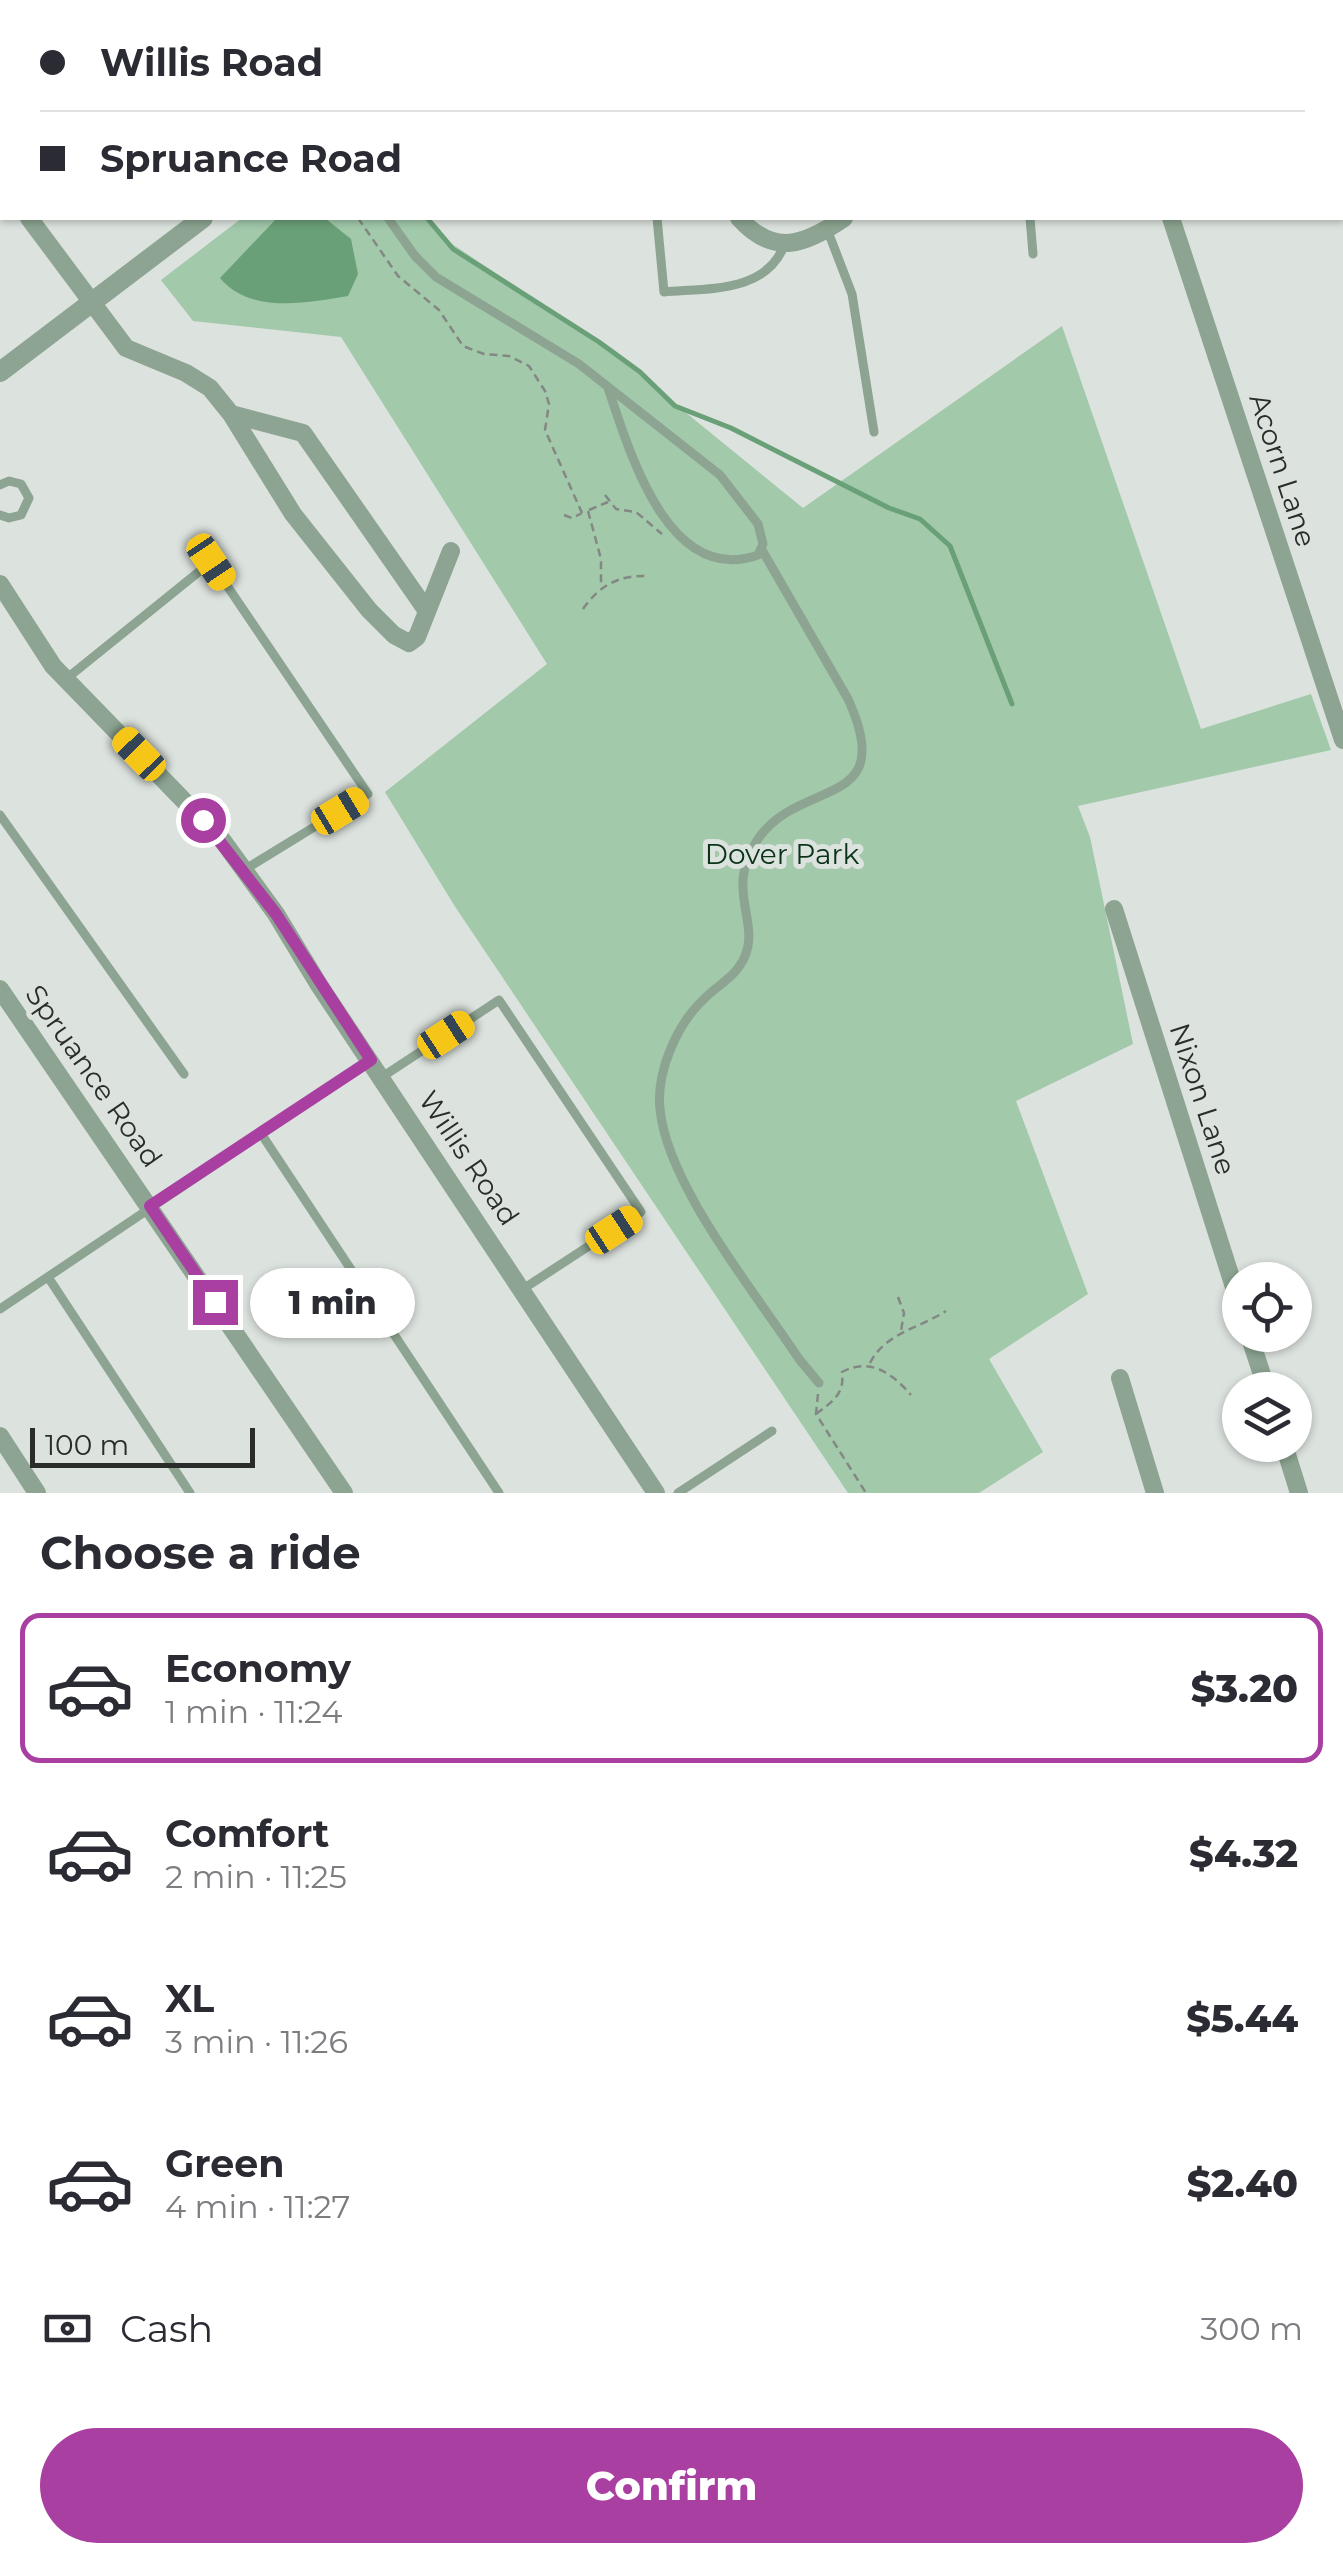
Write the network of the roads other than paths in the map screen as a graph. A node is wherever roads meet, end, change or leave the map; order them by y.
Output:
1 (30, 220) edge
2 (200, 220) edge
3 (389, 220) edge
4 (658, 220) edge
5 (741, 220) edge
6 (841, 220) edge
7 (1030, 220) edge
8 (1172, 220) edge
9 (828, 229) junction
10 (784, 243) junction
11 (1034, 254) dead end
12 (90, 303) junction
13 (0, 372) edge
14 (608, 388) junction
15 (231, 414) junction
16 (874, 432) dead end
17 (0, 485) edge
18 (0, 515) edge
19 (762, 550) junction
20 (451, 551) dead end
21 (0, 584) edge
22 (427, 612) junction
23 (66, 679) junction
24 (1336, 698) edge
25 (1343, 740) edge
26 (0, 815) edge
27 (244, 870) junction
28 (1114, 909) dead end
29 (0, 989) edge
30 (371, 1060) junction
31 (184, 1074) dead end
32 (382, 1077) junction
33 (262, 1135) junction
34 (150, 1206) junction
35 (1226, 1262) edge
36 (48, 1277) junction
37 (523, 1289) junction
38 (0, 1309) edge
39 (1120, 1378) dead end
40 (819, 1383) road end
41 (772, 1431) dead end
42 (0, 1436) edge
43 (1289, 1462) edge
44 (37, 1493) edge
45 (190, 1493) edge
46 (344, 1493) edge
47 (499, 1493) edge
48 (656, 1493) edge
49 (678, 1493) edge
50 (1155, 1493) edge
51 (1299, 1493) edge

1 - 12 street
2 - 12 street
3 - 14 lane
4 - 10 lane
5 - 10 street
6 - 9 street
7 - 11 lane
8 - 24 street, Acorn Lane
9 - 10 street
9 - 16 lane
12 - 13 street
12 - 15 street
14 - 19 lane
14 - 19 lane
15 - 22 street
15 - 22 street
17 - 18 lane
19 - 40 lane
20 - 22 street
21 - 23 street, Willis Road
23 - 27 street, Willis Road
23 - 27 lane
24 - 25 street, Acorn Lane
26 - 31 lane
27 - 30 street, Willis Road
28 - 35 street, Nixon Lane
29 - 34 street, Spruance Road
30 - 32 street, Willis Road
30 - 33 lane
32 - 37 street, Willis Road
32 - 37 lane
33 - 34 lane
33 - 47 lane
34 - 36 lane
34 - 46 street, Spruance Road
36 - 38 lane
36 - 45 lane
37 - 48 street, Willis Road
39 - 50 street
41 - 49 lane
42 - 44 street
43 - 51 street

